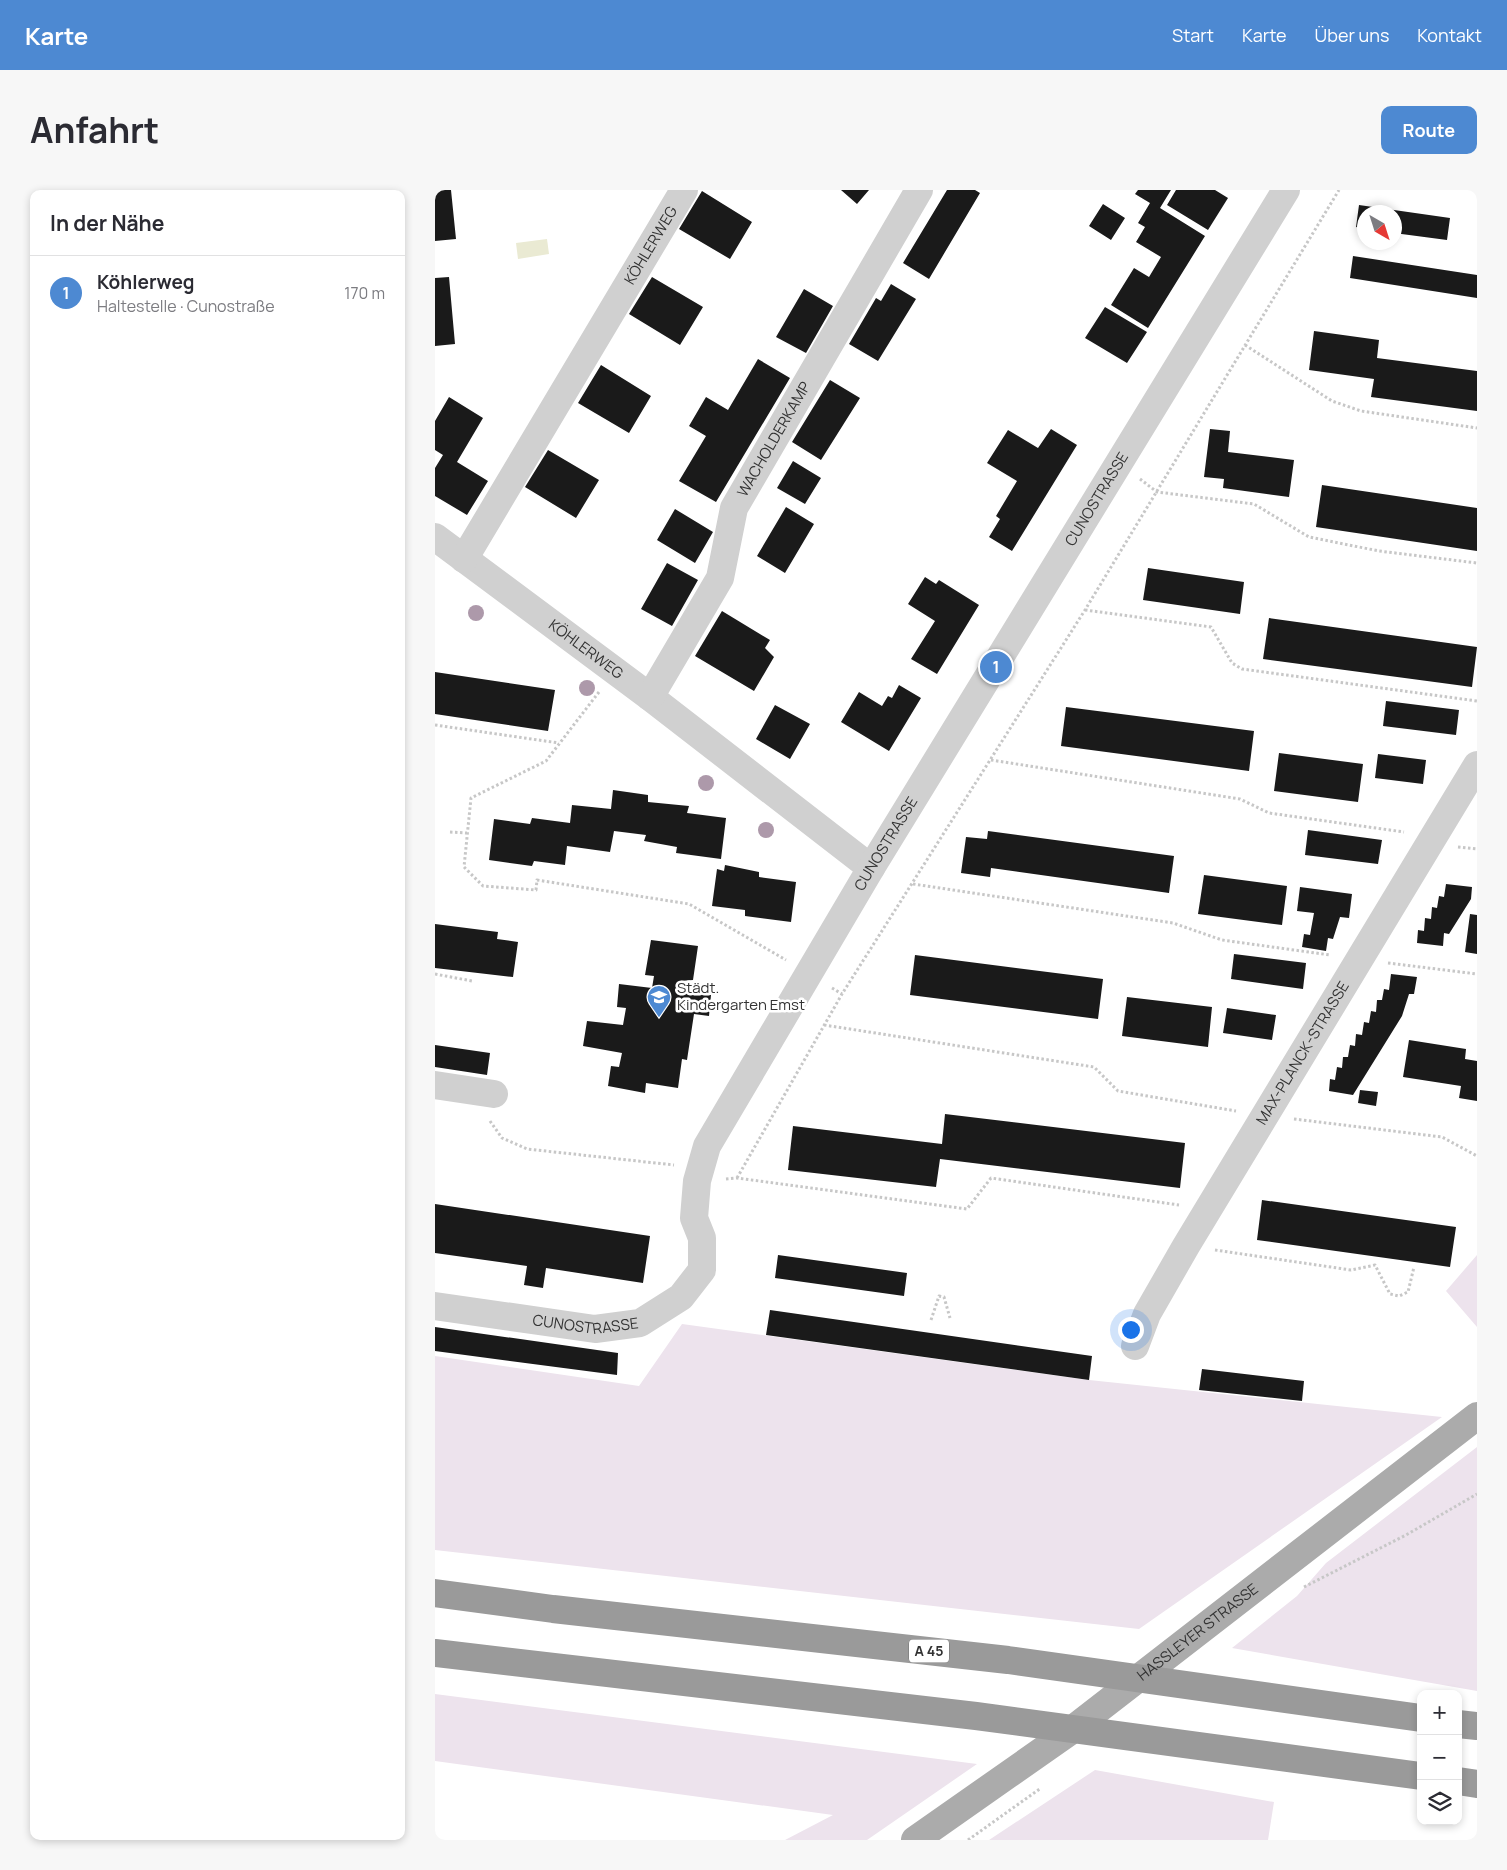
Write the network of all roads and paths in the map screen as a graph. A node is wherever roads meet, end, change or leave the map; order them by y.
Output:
1 (684, 190) edge
2 (919, 190) edge
3 (1286, 190) edge
4 (1339, 190) edge
5 (1245, 345) junction
6 (1477, 428) edge
7 (1119, 464) junction
8 (1157, 492) junction
9 (435, 537) edge
10 (465, 559) junction
11 (1477, 563) edge
12 (1085, 610) junction
13 (615, 671) junction
14 (650, 697) junction
15 (1477, 701) edge
16 (435, 725) edge
17 (559, 743) junction
18 (991, 760) junction
19 (1477, 765) edge
20 (450, 832) dead end
21 (467, 833) junction
22 (1431, 843) junction
23 (871, 868) junction
24 (913, 884) junction
25 (1361, 959) junction
26 (435, 974) edge
27 (1477, 974) edge
28 (810, 975) junction
29 (472, 981) dead end
30 (842, 994) junction
31 (824, 1025) junction
32 (435, 1085) edge
33 (494, 1094) joint
34 (1266, 1116) junction
35 (1477, 1156) edge
36 (699, 1174) junction
37 (737, 1178) junction
38 (1209, 1209) junction
39 (1186, 1246) junction
40 (1414, 1267) dead end
41 (435, 1306) edge
42 (950, 1318) dead end
43 (931, 1320) dead end
44 (1135, 1346) dead end
45 (1477, 1416) edge
46 (1477, 1494) edge
47 (1298, 1590) dead end
48 (435, 1593) edge
49 (435, 1653) edge
50 (1417, 1717) edge
51 (1462, 1724) edge
52 (1477, 1726) edge
53 (1417, 1775) edge
54 (1462, 1782) edge
55 (1477, 1784) edge
56 (1006, 1814) dead end
57 (915, 1840) edge
58 (968, 1840) edge

1 - 10 street, KÖHLERWEG
2 - 14 street, WACHOLDERKAMP
3 - 7 street, CUNOSTRASSE
4 - 5 path
5 - 6 path
5 - 8 path
7 - 8 path
7 - 23 street, CUNOSTRASSE
8 - 11 path
8 - 12 path
9 - 10 street, KÖHLERWEG
10 - 13 street, KÖHLERWEG
12 - 15 path
12 - 18 path
13 - 14 street, KÖHLERWEG
13 - 17 path
14 - 23 street, KÖHLERWEG
16 - 17 path
17 - 21 path
18 - 22 path
18 - 24 path
19 - 22 street, MAX-PLANCK-STRASSE
20 - 21 path
21 - 28 path
22 - 25 street, MAX-PLANCK-STRASSE
23 - 28 street, CUNOSTRASSE
24 - 25 path
24 - 30 path
25 - 27 path
25 - 34 street, MAX-PLANCK-STRASSE
26 - 29 path
28 - 30 path
28 - 36 street, CUNOSTRASSE
30 - 31 path
31 - 34 path
31 - 37 path
32 - 33 street
33 - 36 path
34 - 35 path
34 - 38 street, MAX-PLANCK-STRASSE
36 - 37 path
36 - 41 street, CUNOSTRASSE
37 - 38 path
38 - 39 street, MAX-PLANCK-STRASSE
39 - 40 path
39 - 44 street, MAX-PLANCK-STRASSE
42 - 43 path
45 - 57 main road, HASSLEYER STRASSE
46 - 47 path
48 - 50 highway, A 45
49 - 53 highway
51 - 52 highway
54 - 55 highway
56 - 58 path

